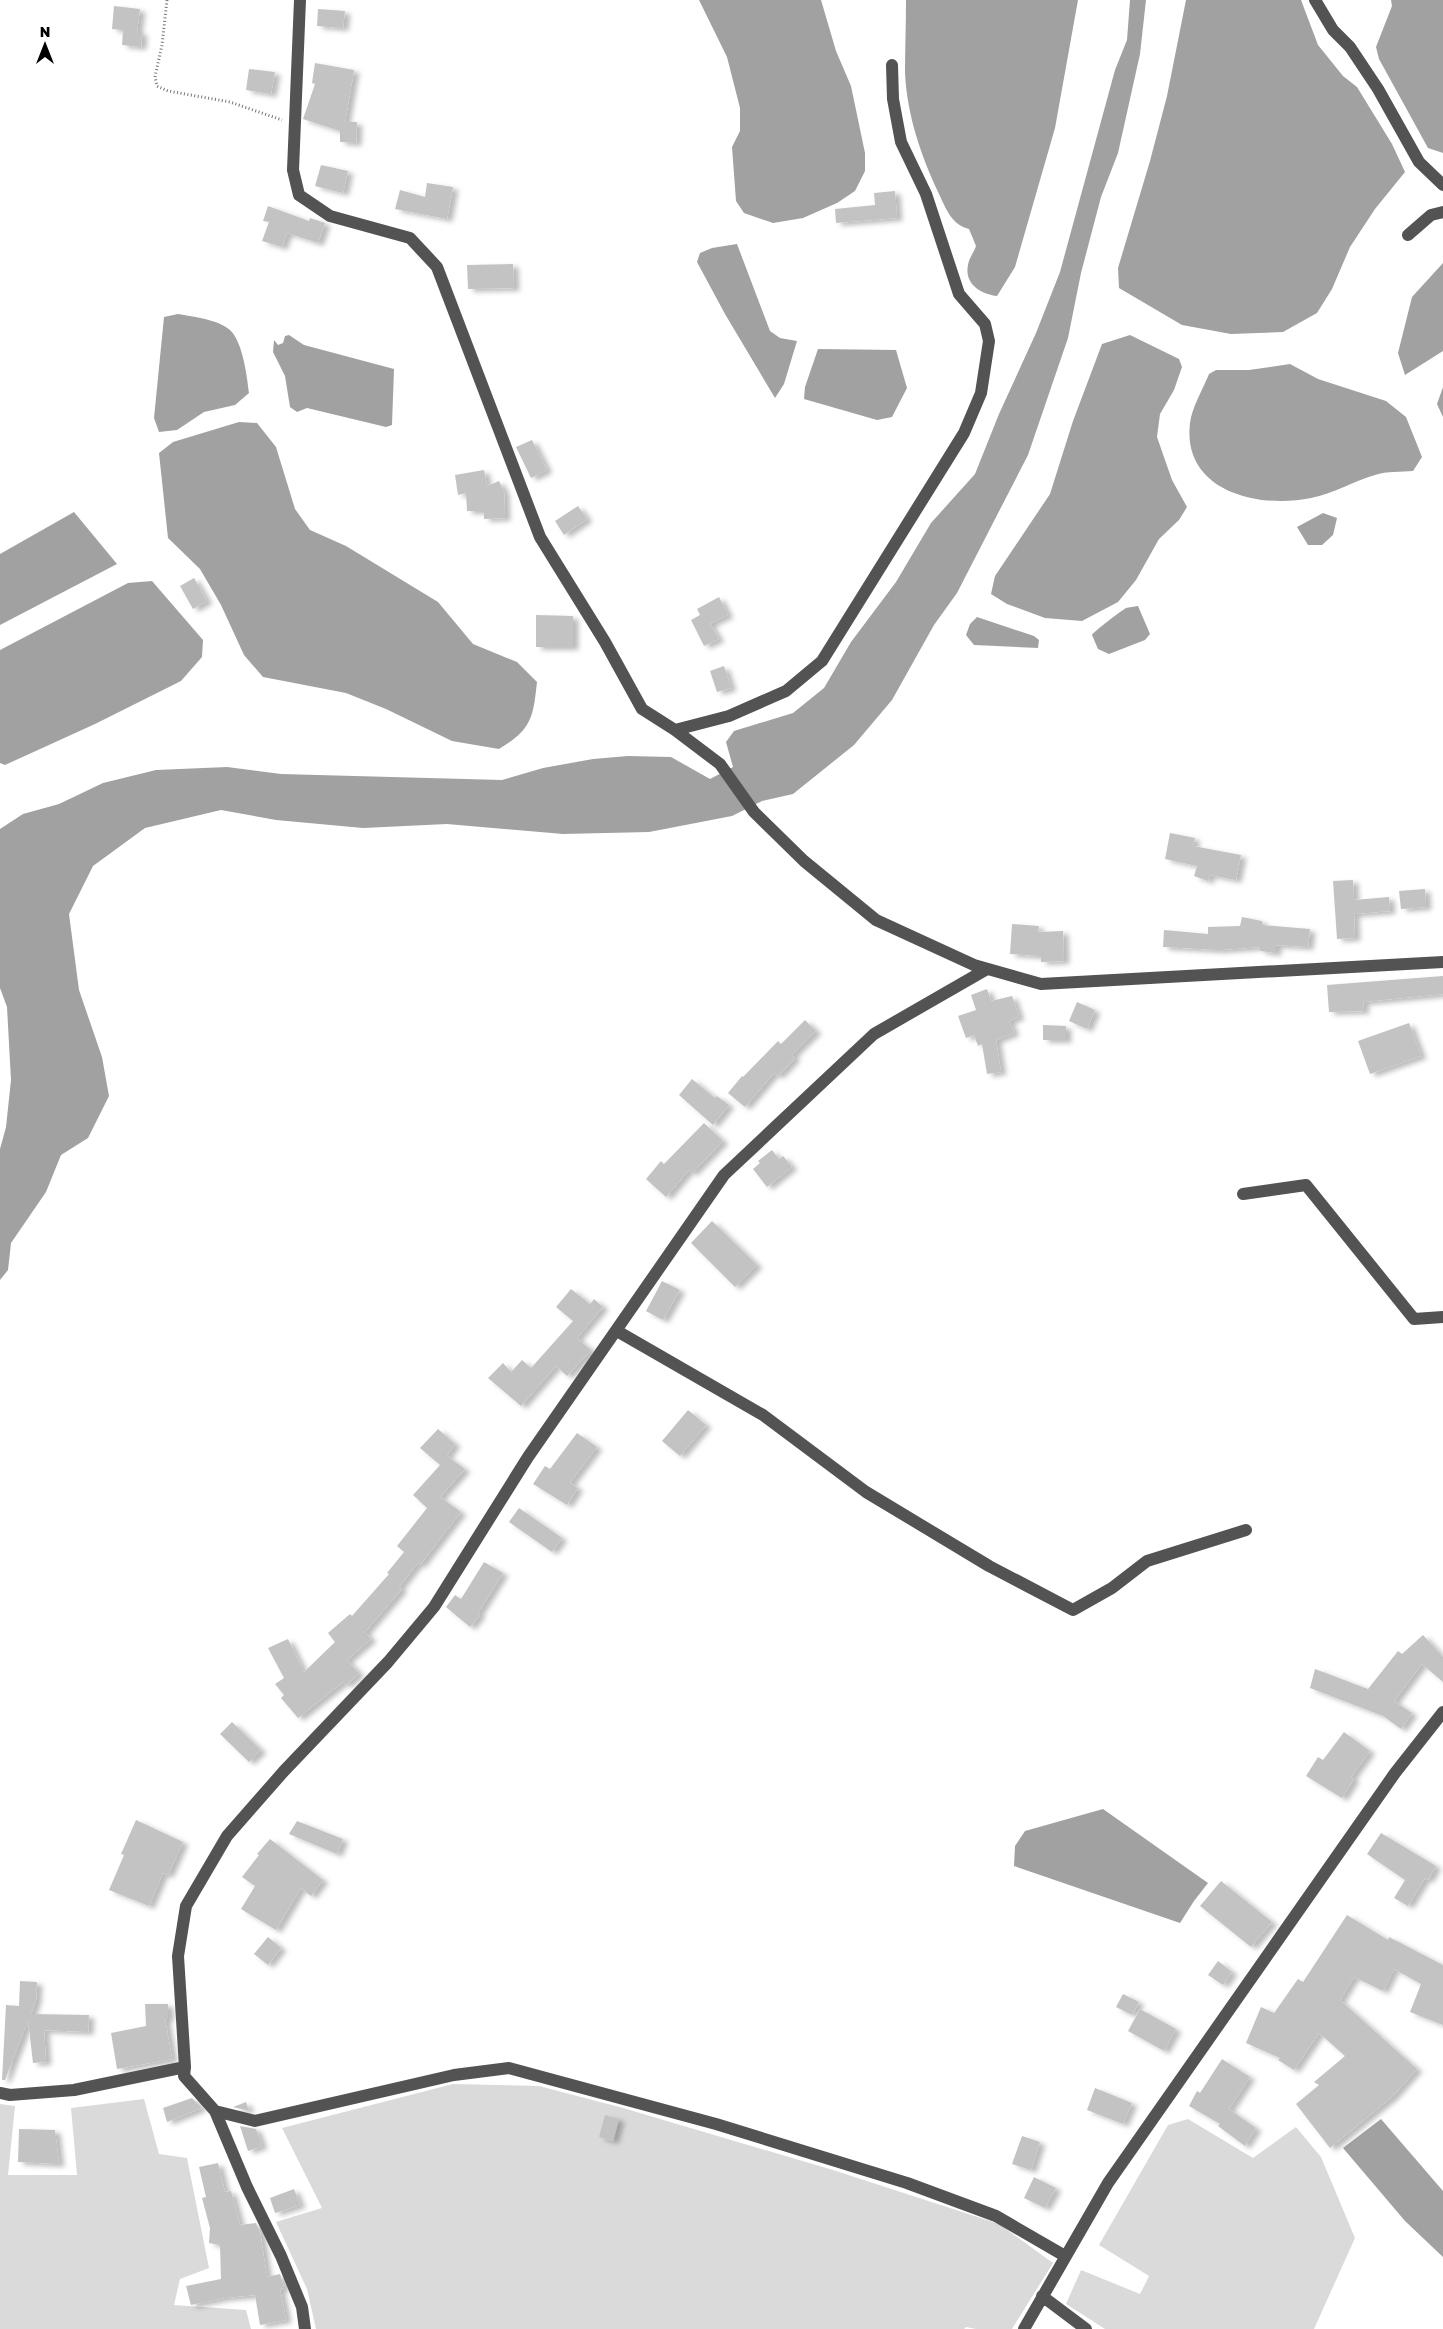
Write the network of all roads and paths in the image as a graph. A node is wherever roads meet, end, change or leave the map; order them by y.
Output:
1 (166, 0) edge
2 (300, 0) edge
3 (1316, 0) edge
4 (892, 65) dead end
5 (294, 124) junction
6 (1443, 185) edge
7 (1443, 212) edge
8 (1408, 235) dead end
9 (675, 730) junction
10 (1443, 962) edge
11 (988, 969) junction
12 (1243, 1194) dead end
13 (1443, 1317) edge
14 (617, 1331) junction
15 (1246, 1530) dead end
16 (1443, 1712) edge
17 (185, 2067) junction
18 (0, 2093) edge
19 (215, 2111) junction
20 (1065, 2256) junction
21 (1042, 2296) junction
22 (304, 2329) edge
23 (1024, 2329) edge
24 (1086, 2329) edge

1 - 5 path
2 - 5 street
3 - 6 street
4 - 9 street
5 - 9 street
7 - 8 street
9 - 11 street
10 - 11 street
11 - 14 street
12 - 13 street
14 - 15 street
14 - 17 street
16 - 20 street
17 - 18 street
17 - 19 street
19 - 20 street
19 - 22 street
20 - 21 street
21 - 23 street
21 - 24 street

